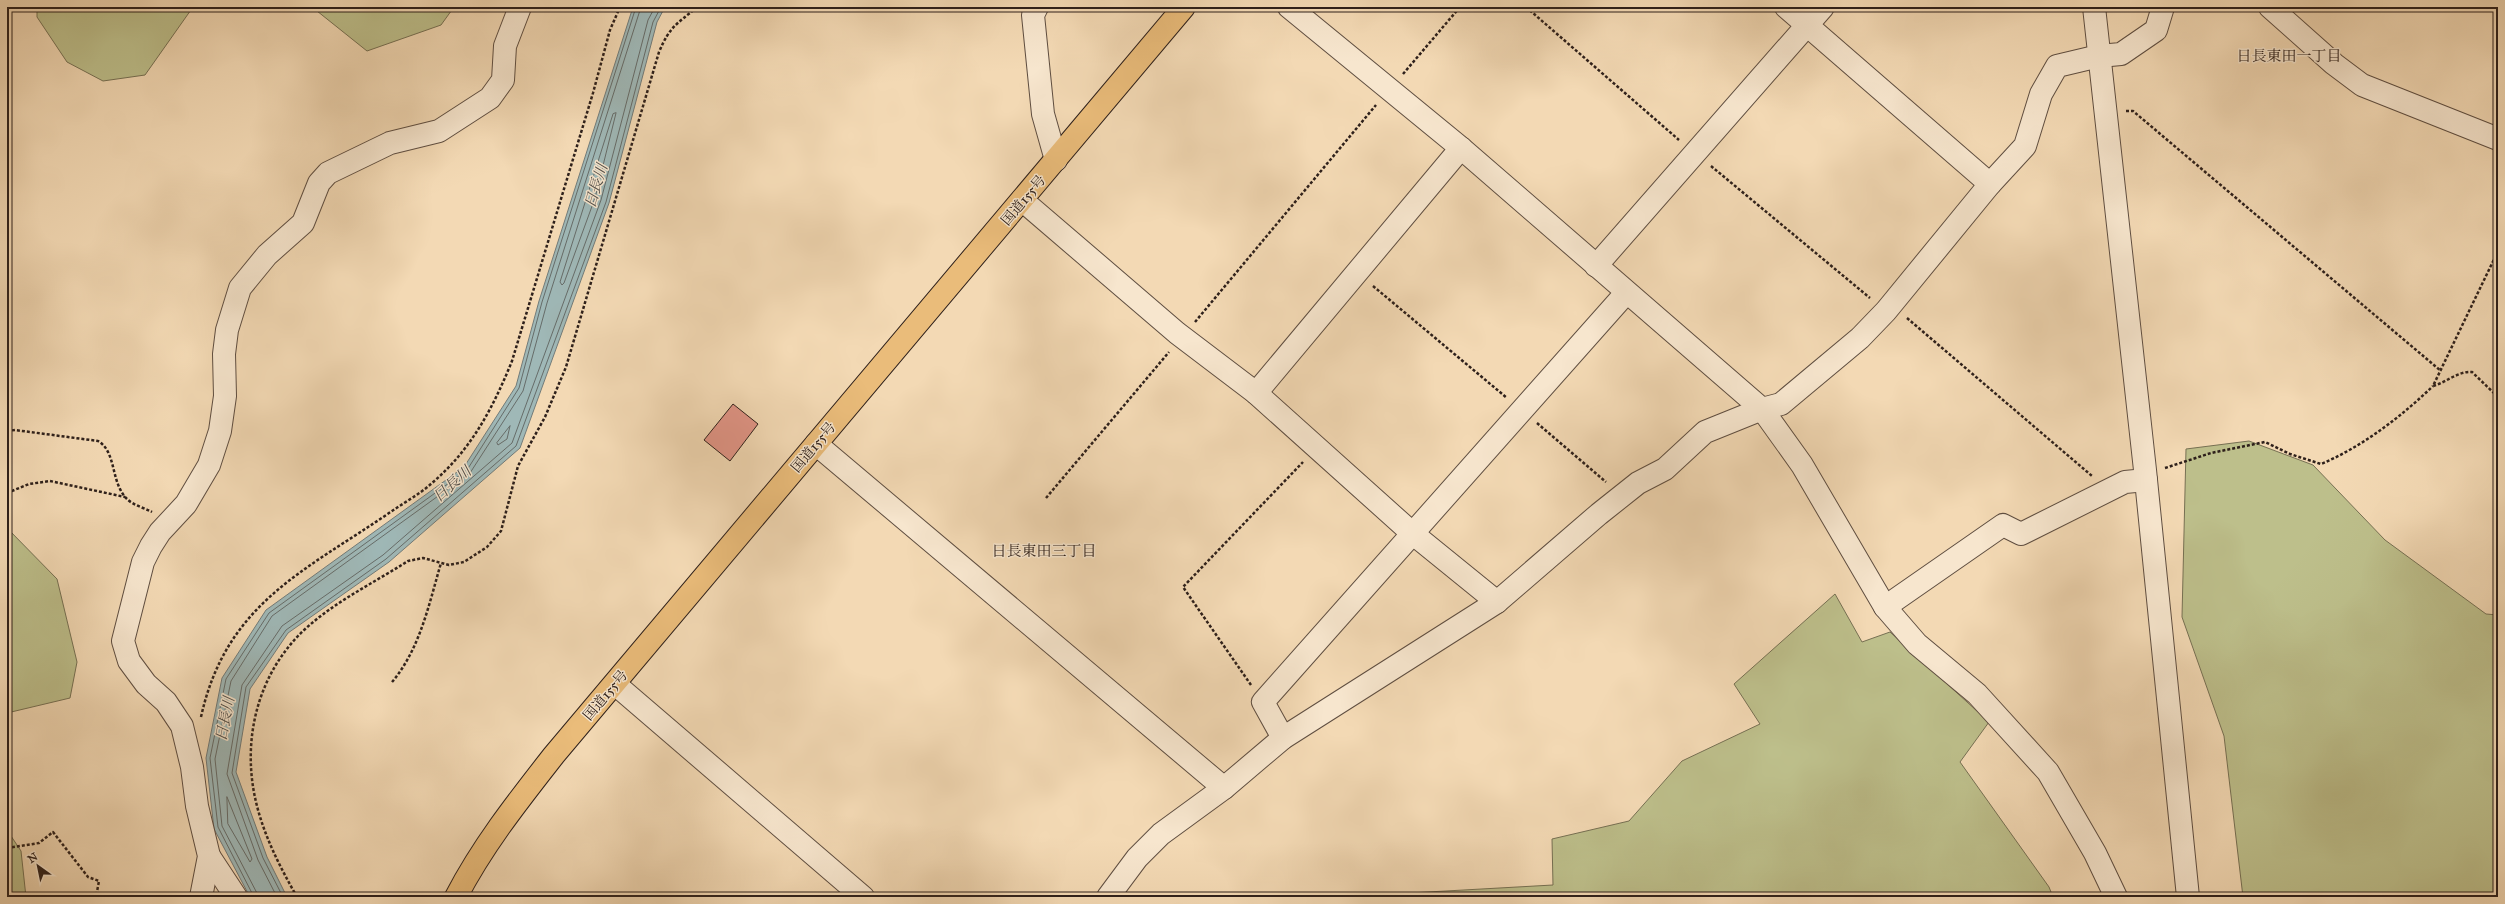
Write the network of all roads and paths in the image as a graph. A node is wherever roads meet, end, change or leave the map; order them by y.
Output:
1 (520, 7) edge
2 (620, 7) edge
3 (697, 7) edge
4 (1037, 7) edge
5 (1184, 7) edge
6 (1289, 7) edge
7 (1460, 7) edge
8 (1786, 7) edge
9 (1824, 7) edge
10 (2094, 7) edge
11 (2163, 7) edge
12 (2270, 7) edge
13 (1808, 26) junction
14 (2099, 56) junction
15 (1389, 89) junction
16 (2105, 112) junction
17 (2498, 139) edge
18 (1461, 148) junction
19 (1056, 160) junction
20 (1990, 184) junction
21 (1022, 200) junction
22 (2498, 251) edge
23 (1596, 266) junction
24 (1357, 273) junction
25 (1626, 293) junction
26 (1892, 304) junction
27 (1182, 337) junction
28 (2441, 371) junction
29 (2433, 386) junction
30 (1256, 393) junction
31 (2498, 396) edge
32 (1762, 409) junction
33 (1522, 410) junction
34 (7, 431) edge
35 (816, 444) junction
36 (1317, 448) junction
37 (2146, 475) junction
38 (2110, 490) junction
39 (7, 493) edge
40 (1621, 496) junction
41 (125, 497) junction
42 (1046, 498) dead end
43 (170, 520) junction
44 (1412, 533) junction
45 (442, 563) junction
46 (1497, 602) junction
47 (1885, 607) junction
48 (392, 682) dead end
49 (615, 684) junction
50 (1263, 702) junction
51 (200, 724) dead end
52 (1283, 738) junction
53 (1224, 788) junction
54 (7, 848) edge
55 (209, 856) junction
56 (96, 897) edge
57 (201, 897) edge
58 (236, 897) edge
59 (297, 897) edge
60 (456, 897) edge
61 (863, 897) edge
62 (1108, 897) edge
63 (2116, 897) edge
64 (2188, 897) edge

1 - 43 street
2 - 51 path
3 - 45 path
4 - 19 street
5 - 19 highway, 国道155号
6 - 15 street
7 - 15 path
8 - 13 street
9 - 13 street
10 - 14 street
11 - 14 street
12 - 17 street
13 - 20 street
13 - 23 street
14 - 16 street
14 - 20 street
15 - 18 street
15 - 27 path
16 - 28 path
16 - 37 street
18 - 23 street
18 - 24 street
19 - 21 highway, 国道155号
20 - 26 street
21 - 27 street
21 - 35 highway, 国道155号
22 - 28 path
23 - 25 street
24 - 30 street
24 - 33 path
25 - 32 street
25 - 33 street
26 - 32 street
26 - 38 path
27 - 30 street
27 - 42 path
28 - 29 path
29 - 31 path
29 - 37 path
30 - 36 street
32 - 40 street
32 - 47 street
33 - 40 path
33 - 44 street
34 - 41 path
35 - 49 highway, 国道155号
35 - 53 street
36 - 44 street
36 - 50 path
37 - 38 street
37 - 64 street
38 - 47 street
39 - 41 path
40 - 46 street
41 - 43 path
43 - 55 street
44 - 46 street
44 - 50 street
45 - 48 path
45 - 59 path
46 - 52 street
47 - 63 street
49 - 60 highway, 国道155号
49 - 61 street
50 - 52 street
52 - 53 street
53 - 62 street
54 - 56 path
55 - 57 street
55 - 58 street

